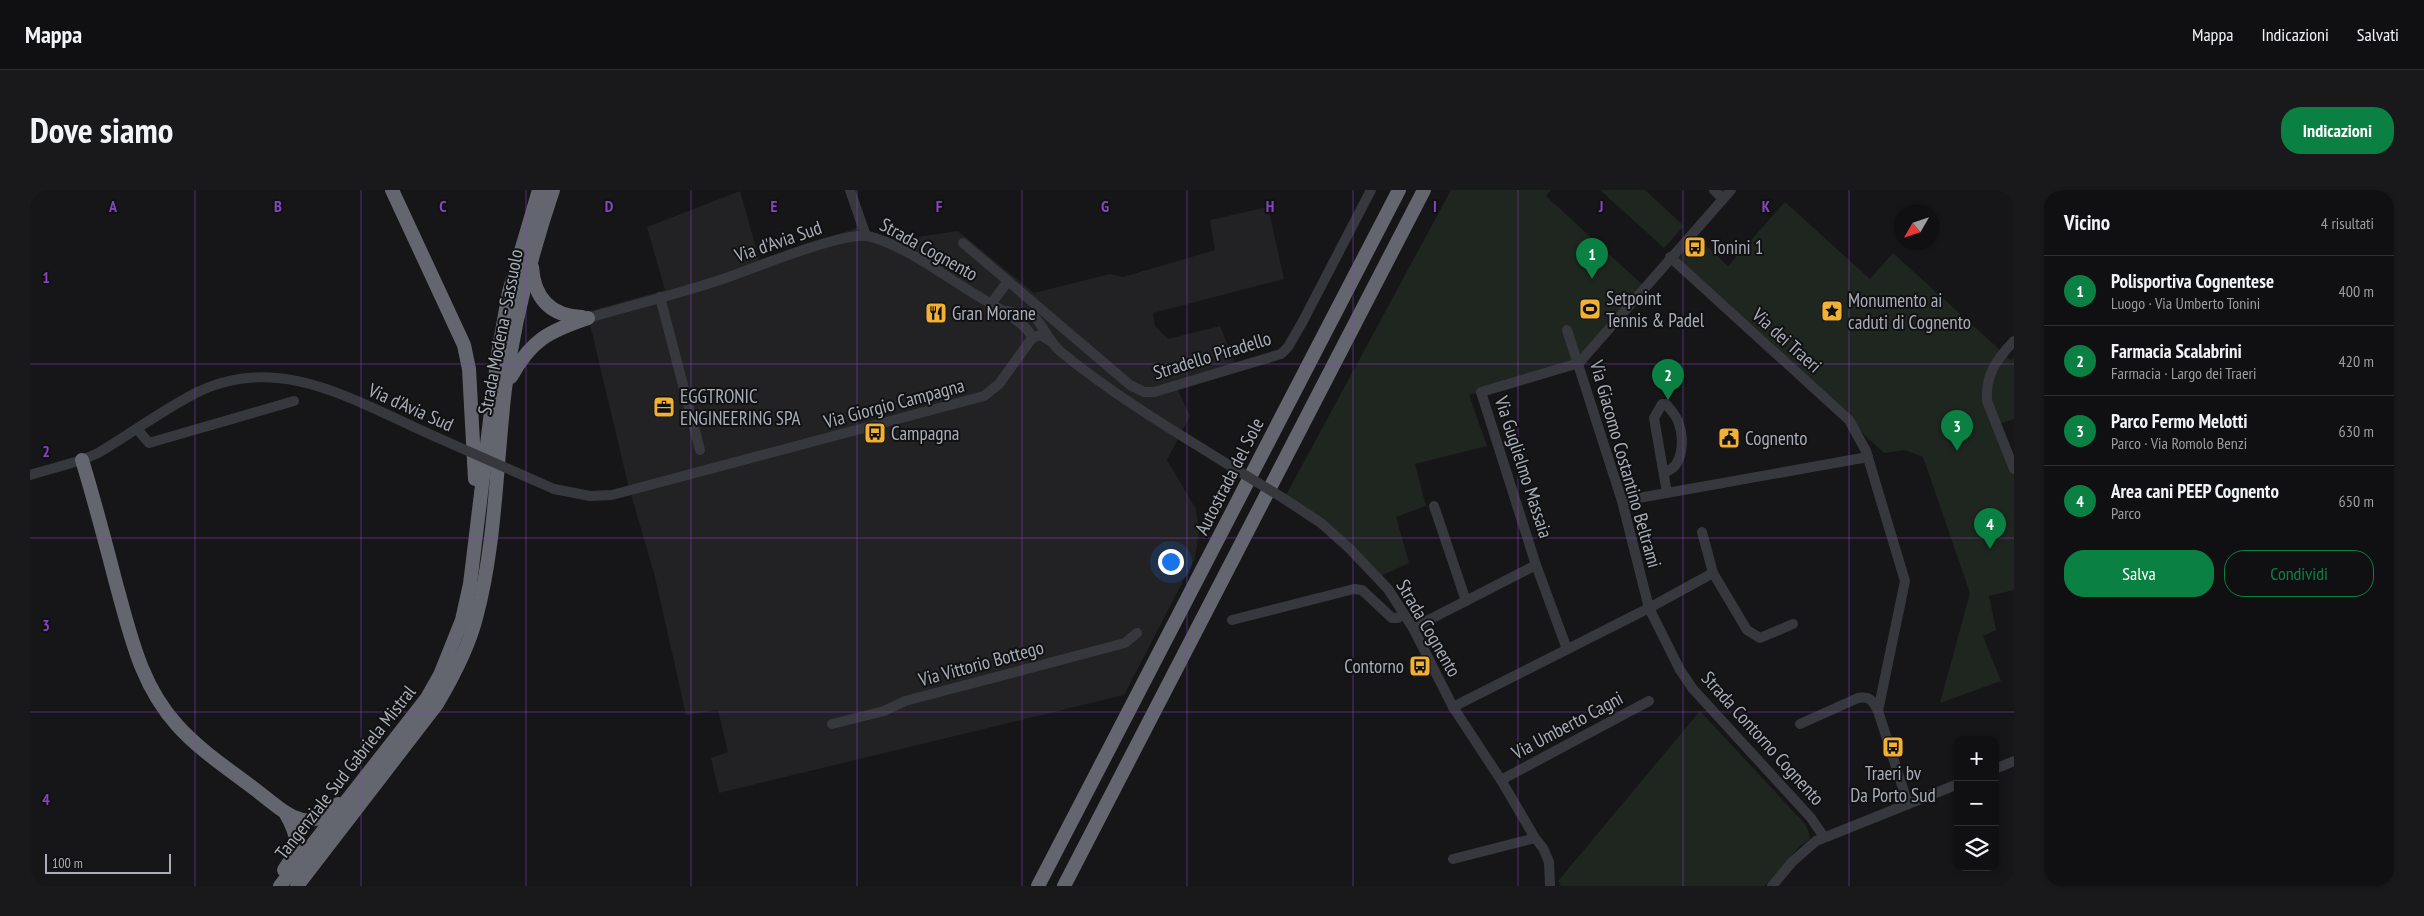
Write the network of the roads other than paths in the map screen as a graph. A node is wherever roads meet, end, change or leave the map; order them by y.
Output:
1 (392, 190) edge
2 (539, 190) edge
3 (553, 190) edge
4 (850, 190) edge
5 (1372, 190) edge
6 (1399, 190) edge
7 (1424, 190) edge
8 (1714, 190) edge
9 (1731, 190) edge
10 (1723, 199) junction
11 (866, 236) junction
12 (963, 243) dead end
13 (1670, 257) junction
14 (531, 258) junction
15 (1008, 281) junction
16 (660, 297) junction
17 (994, 306) junction
18 (588, 318) junction
19 (1567, 330) dead end
20 (1034, 337) junction
21 (1050, 341) junction
22 (2014, 341) edge
23 (1579, 363) junction
24 (506, 386) junction
25 (294, 401) dead end
26 (137, 429) junction
27 (700, 450) dead end
28 (1868, 458) junction
29 (82, 460) junction
30 (2014, 470) edge
31 (705, 471) joint
32 (1664, 472) junction
33 (30, 474) edge
34 (488, 480) junction
35 (1667, 493) junction
36 (1622, 501) junction
37 (1434, 506) dead end
38 (1702, 532) dead end
39 (476, 544) junction
40 (1536, 565) junction
41 (1714, 573) junction
42 (1466, 601) junction
43 (1649, 608) junction
44 (1403, 614) junction
45 (1232, 620) dead end
46 (1794, 624) dead end
47 (1417, 626) junction
48 (1137, 633) dead end
49 (1566, 649) junction
50 (1649, 701) dead end
51 (1454, 707) junction
52 (1878, 711) junction
53 (832, 724) dead end
54 (1800, 724) dead end
55 (380, 760) junction
56 (2014, 761) edge
57 (1999, 767) edge
58 (1501, 780) junction
59 (1954, 786) edge
60 (1908, 804) junction
61 (286, 814) junction
62 (1824, 837) junction
63 (1535, 838) junction
64 (1453, 859) dead end
65 (273, 886) edge
66 (280, 886) edge
67 (297, 886) edge
68 (1038, 886) edge
69 (1064, 886) edge
70 (1550, 886) edge
71 (1772, 886) edge

1 - 39 highway
2 - 34 highway, Strada Modena - Sassuolo
3 - 14 highway, Strada Modena - Sassuolo
4 - 11 street, Strada Cognento
5 - 15 street, Stradello Piradello
6 - 68 highway, Autostrada del Sole
7 - 69 highway
8 - 10 street
9 - 10 street
10 - 13 street
11 - 16 street, Via d'Avia Sud
11 - 17 street, Strada Cognento
12 - 15 street, Strada Cognento
13 - 23 street
13 - 28 street, Via dei Traeri
14 - 18 highway
14 - 24 highway, Strada Modena - Sassuolo
15 - 17 street, Strada Cognento
16 - 18 street, Via d'Avia Sud
16 - 27 street
17 - 20 street, Strada Cognento
17 - 21 street, Strada Cognento
18 - 24 highway
19 - 23 street, Via Giacomo Costantino Beltrami
20 - 21 street, Strada Cognento
20 - 31 street, Via Giorgio Campagna
21 - 44 street, Strada Cognento, bridge
22 - 30 street
23 - 36 street, Via Giacomo Costantino Beltrami
23 - 40 street, Via Guglielmo Massaia
24 - 34 highway, Strada Modena - Sassuolo
25 - 26 street
26 - 29 street, Via d'Avia Sud
26 - 31 street, Via d'Avia Sud, bridge
28 - 35 street
28 - 52 street, Via dei Traeri
29 - 33 street, Via d'Avia Sud
29 - 61 highway
32 - 32 street
32 - 35 street
34 - 39 highway, Tangenziale Sud Gabriela Mistral
34 - 67 highway, Tangenziale Sud Gabriela Mistral
35 - 36 street
36 - 43 street, Via Giacomo Costantino Beltrami
37 - 42 street
38 - 41 street
39 - 55 highway, Tangenziale Sud Gabriela Mistral
40 - 42 street
40 - 49 street, Via Guglielmo Massaia
41 - 43 street
41 - 46 street
42 - 47 street
43 - 49 street
43 - 62 street, Strada Contorno Cognento
44 - 45 street
44 - 47 street, Strada Cognento
47 - 51 street, Strada Cognento
48 - 53 street, Via Vittorio Bottego
49 - 51 street
50 - 58 street, Via Umberto Cagni
51 - 58 street, Strada Cognento
52 - 54 street
52 - 60 street, Via dei Traeri
55 - 61 highway
55 - 66 highway, Tangenziale Sud Gabriela Mistral
56 - 57 street
58 - 63 street, Strada Cognento
59 - 60 street
60 - 62 street
61 - 65 highway
62 - 71 street
63 - 64 street
63 - 70 street, Strada Cognento

